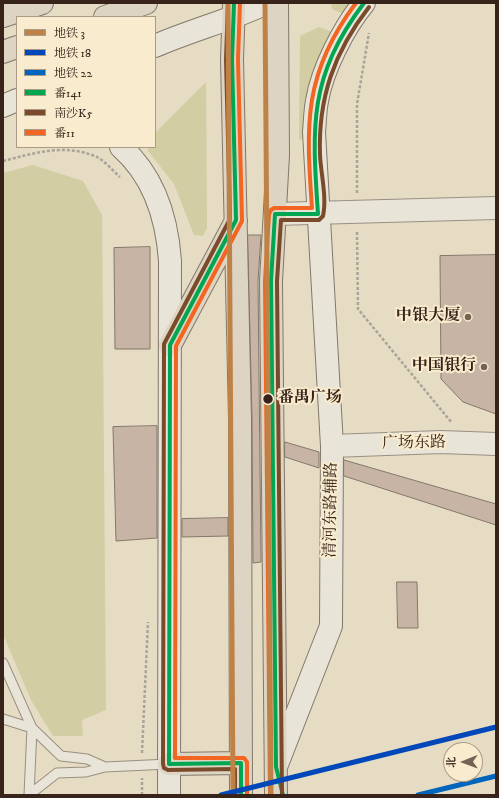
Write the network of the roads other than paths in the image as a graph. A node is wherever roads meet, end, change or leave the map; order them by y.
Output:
1 (42, 3) edge
2 (146, 3) edge
3 (267, 3) edge
4 (277, 3) edge
5 (364, 3) edge
6 (233, 11) edge
7 (3, 16) edge
8 (108, 16) edge
9 (156, 46) edge
10 (16, 47) edge
11 (3, 52) edge
12 (16, 100) edge
13 (3, 106) edge
14 (3, 110) edge
15 (16, 111) edge
16 (122, 148) edge
17 (496, 208) edge
18 (275, 214) junction
19 (318, 214) junction
20 (236, 220) junction
21 (170, 345) junction
22 (496, 444) edge
23 (332, 446) junction
24 (3, 663) edge
25 (3, 719) edge
26 (32, 728) junction
27 (241, 763) junction
28 (169, 764) junction
29 (105, 767) junction
30 (276, 767) junction
31 (29, 795) edge
32 (169, 795) edge
33 (241, 795) edge
34 (276, 795) edge
35 (283, 795) edge

1 - 7 main road
2 - 8 main road
3 - 6 main road
4 - 18 main road
5 - 19 main road, 清河东路辅路
6 - 9 main road
6 - 20 main road
10 - 11 main road
12 - 13 main road
14 - 15 main road
16 - 21 main road
17 - 19 main road
18 - 19 main road
18 - 30 main road
19 - 23 main road, 清河东路辅路
20 - 21 main road
20 - 27 main road
21 - 28 main road
22 - 23 main road, 广场东路
23 - 30 main road, 清河东路辅路
24 - 26 lane
25 - 26 lane
26 - 29 lane
26 - 31 lane
27 - 28 main road
27 - 33 main road
28 - 29 lane
28 - 32 main road
29 - 31 lane
30 - 34 main road
30 - 35 main road

